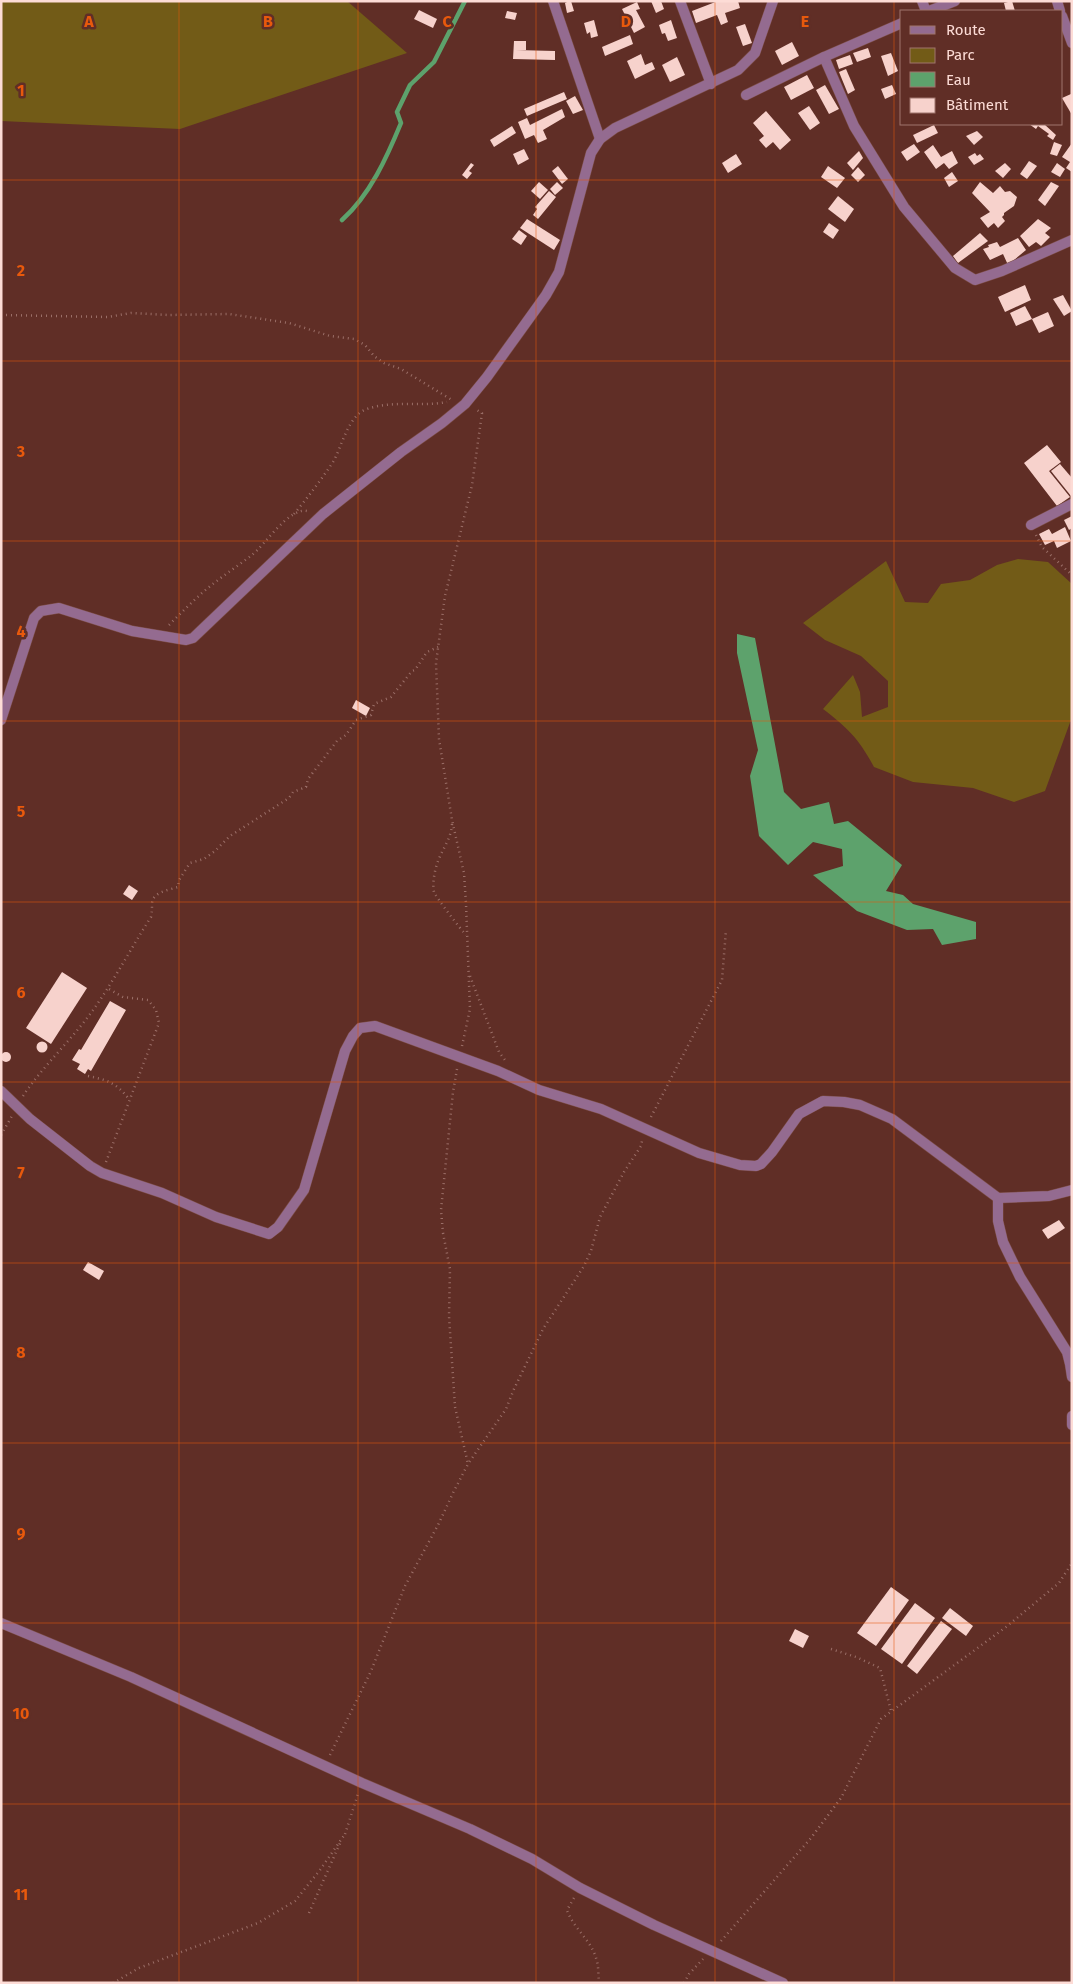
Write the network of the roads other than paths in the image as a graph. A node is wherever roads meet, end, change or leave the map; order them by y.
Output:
1 (552, 1) edge
2 (680, 1) edge
3 (773, 1) edge
4 (954, 1) edge
5 (930, 10) edge
6 (1063, 19) edge
7 (900, 24) edge
8 (1072, 43) edge
9 (824, 57) junction
10 (710, 84) junction
11 (746, 95) dead end
12 (600, 138) junction
13 (1072, 240) edge
14 (1072, 504) edge
15 (1031, 525) road end
16 (1, 720) edge
17 (1, 1091) edge
18 (1072, 1190) edge
19 (998, 1198) junction
20 (1072, 1377) edge
21 (1072, 1416) edge
22 (1072, 1424) edge
23 (1, 1623) edge
24 (783, 1983) edge

1 - 12 street
2 - 10 street
3 - 10 street
4 - 5 street
6 - 8 street
7 - 9 street
9 - 11 street
9 - 13 street
10 - 12 street
12 - 16 street
14 - 15 street
17 - 19 street
18 - 19 street
19 - 20 street
21 - 22 street
23 - 24 street

